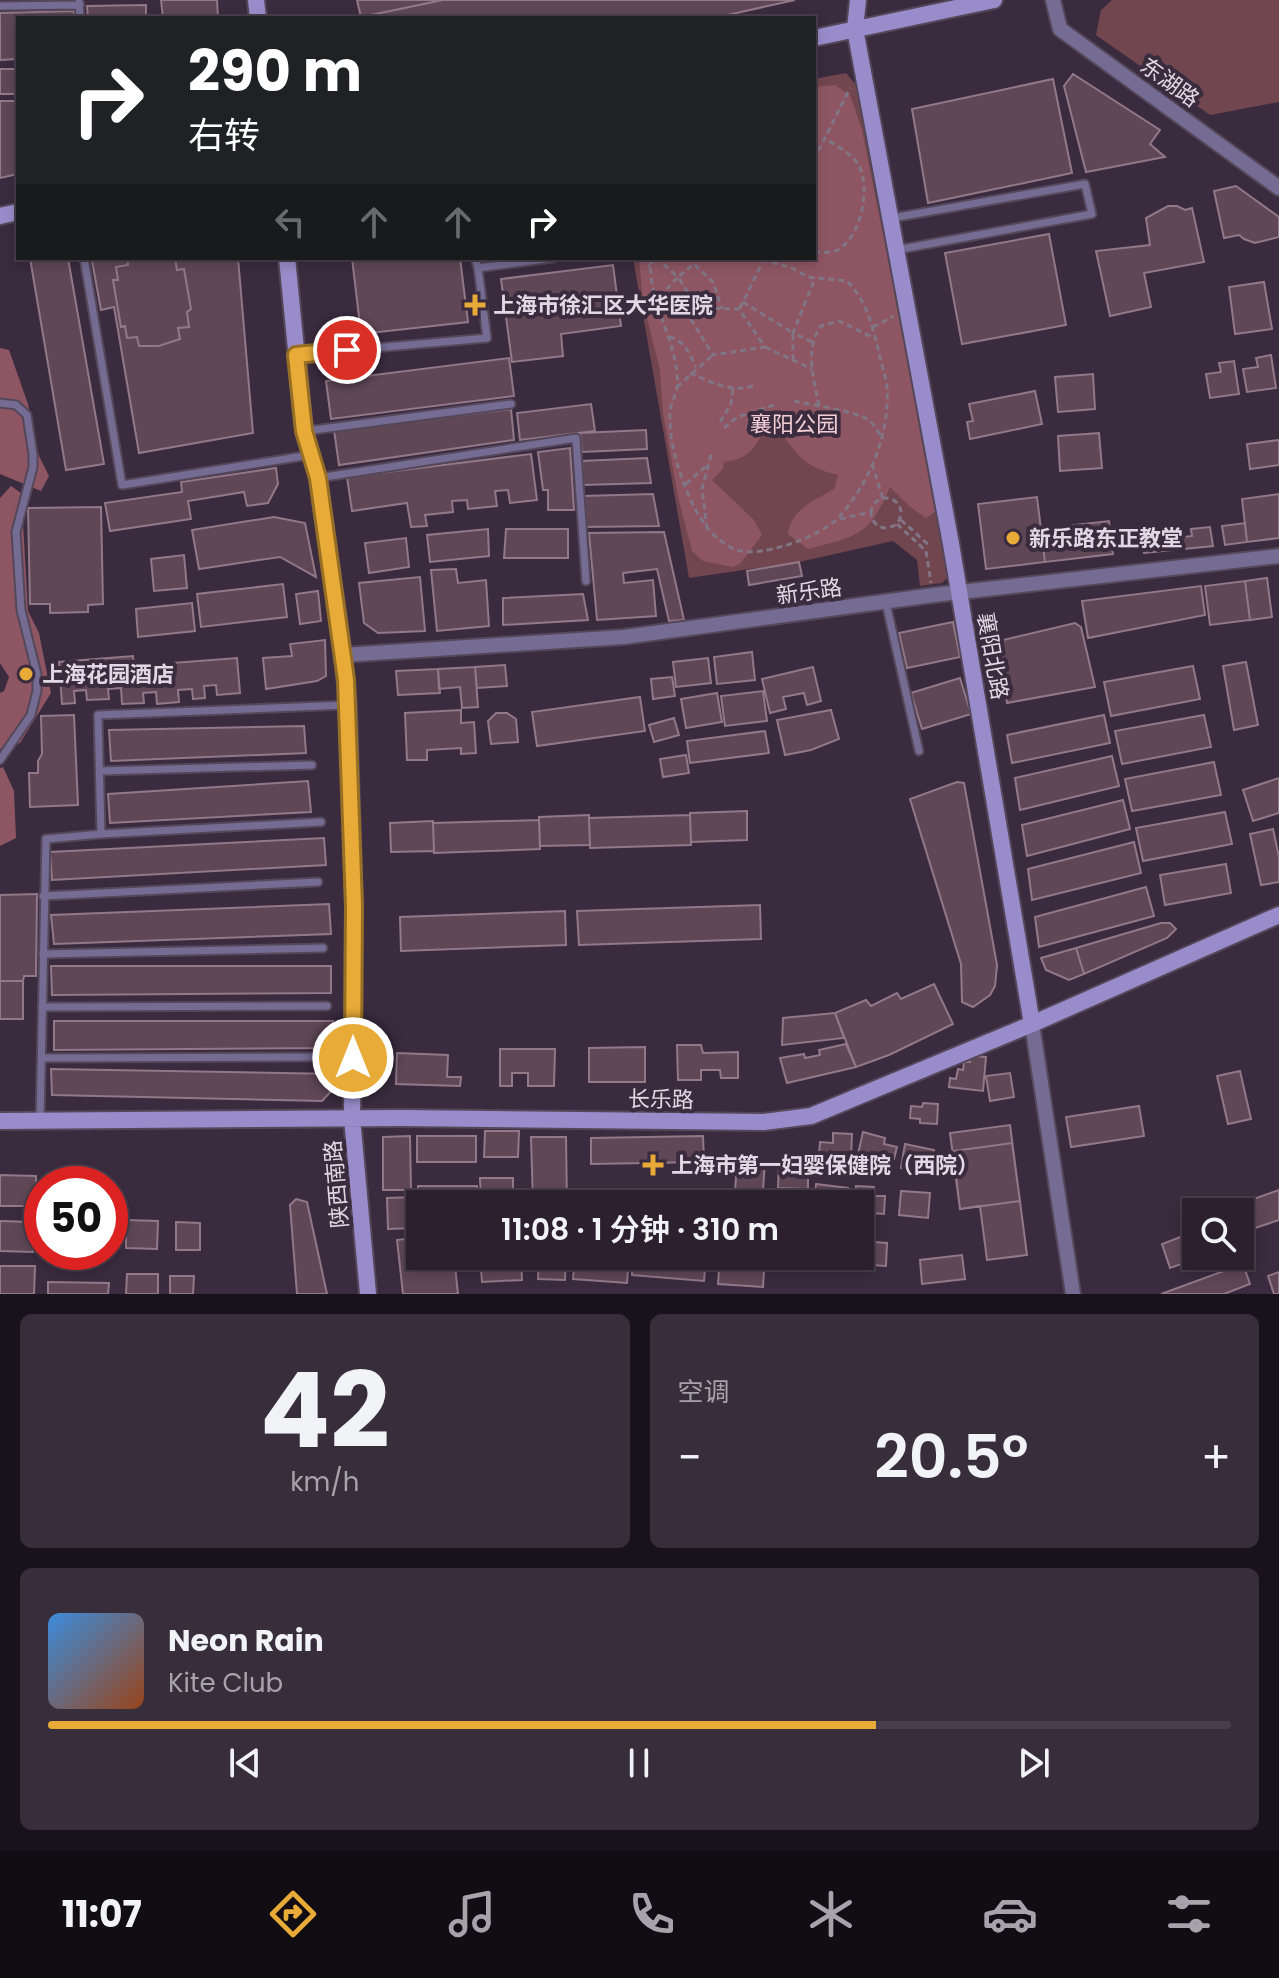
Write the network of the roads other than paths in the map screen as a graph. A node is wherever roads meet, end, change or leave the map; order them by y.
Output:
1 (858, 0) edge
2 (994, 0) edge
3 (1053, 0) edge
4 (80, 2) edge
5 (0, 6) edge
6 (855, 29) junction
7 (816, 38) edge
8 (1279, 188) edge
9 (890, 219) junction
10 (896, 250) junction
11 (84, 260) edge
12 (287, 260) edge
13 (476, 260) edge
14 (538, 260) edge
15 (478, 268) junction
16 (296, 355) junction
17 (0, 403) edge
18 (511, 404) dead end
19 (304, 431) junction
20 (310, 455) junction
21 (318, 478) junction
22 (1279, 556) edge
23 (586, 581) dead end
24 (959, 594) junction
25 (886, 603) junction
26 (343, 655) junction
27 (348, 705) junction
28 (919, 751) dead end
29 (0, 760) edge
30 (312, 765) dead end
31 (100, 771) junction
32 (321, 822) dead end
33 (101, 834) junction
34 (318, 882) dead end
35 (43, 896) junction
36 (1279, 915) edge
37 (323, 948) dead end
38 (43, 954) junction
39 (327, 1006) dead end
40 (42, 1007) junction
41 (1032, 1024) junction
42 (331, 1057) dead end
43 (42, 1058) junction
44 (352, 1118) junction
45 (0, 1121) edge
46 (40, 1121) junction
47 (368, 1294) edge
48 (1073, 1294) edge

1 - 6 street, 襄阳北路
2 - 6 street
3 - 8 street, 东湖路
4 - 5 lane
6 - 7 street
6 - 9 street, 襄阳北路
9 - 10 street, 襄阳北路
9 - 10 lane
10 - 24 street, 襄阳北路
11 - 20 lane
12 - 16 street, 陕西南路
13 - 15 lane
14 - 15 lane
15 - 16 lane
16 - 19 street, 陕西南路
17 - 29 lane
18 - 19 lane
19 - 20 street, 陕西南路
20 - 21 street, 陕西南路
21 - 23 lane
21 - 26 street, 陕西南路
22 - 24 street, 新乐路
24 - 25 street, 新乐路
24 - 41 street, 襄阳北路
25 - 26 street, 新乐路
25 - 28 lane
26 - 27 street, 陕西南路
27 - 31 lane
27 - 44 street, 陕西南路
30 - 31 lane
31 - 33 lane
32 - 33 lane
33 - 35 lane
34 - 35 lane
35 - 38 lane
36 - 41 street, 长乐路
37 - 38 lane
38 - 40 lane
39 - 40 lane
40 - 43 lane
41 - 44 street, 长乐路
41 - 48 street, 襄阳北路
42 - 43 lane
43 - 46 lane
44 - 46 street, 长乐路
44 - 47 street, 陕西南路
45 - 46 street, 长乐路

